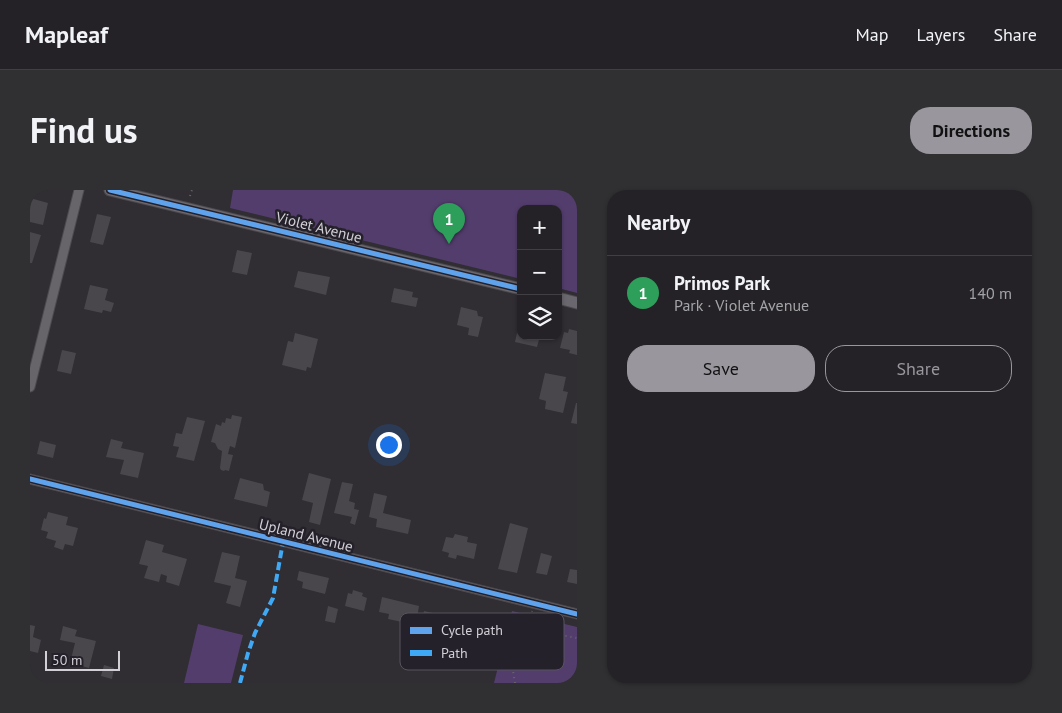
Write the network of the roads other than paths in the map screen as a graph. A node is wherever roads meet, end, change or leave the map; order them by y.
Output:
1 (78, 190) edge
2 (110, 190) edge
3 (517, 288) edge
4 (562, 299) edge
5 (577, 302) edge
6 (30, 388) edge
7 (30, 479) edge
8 (577, 614) edge

1 - 6 street
2 - 3 street, Violet Avenue
4 - 5 street
7 - 8 street, Upland Avenue

